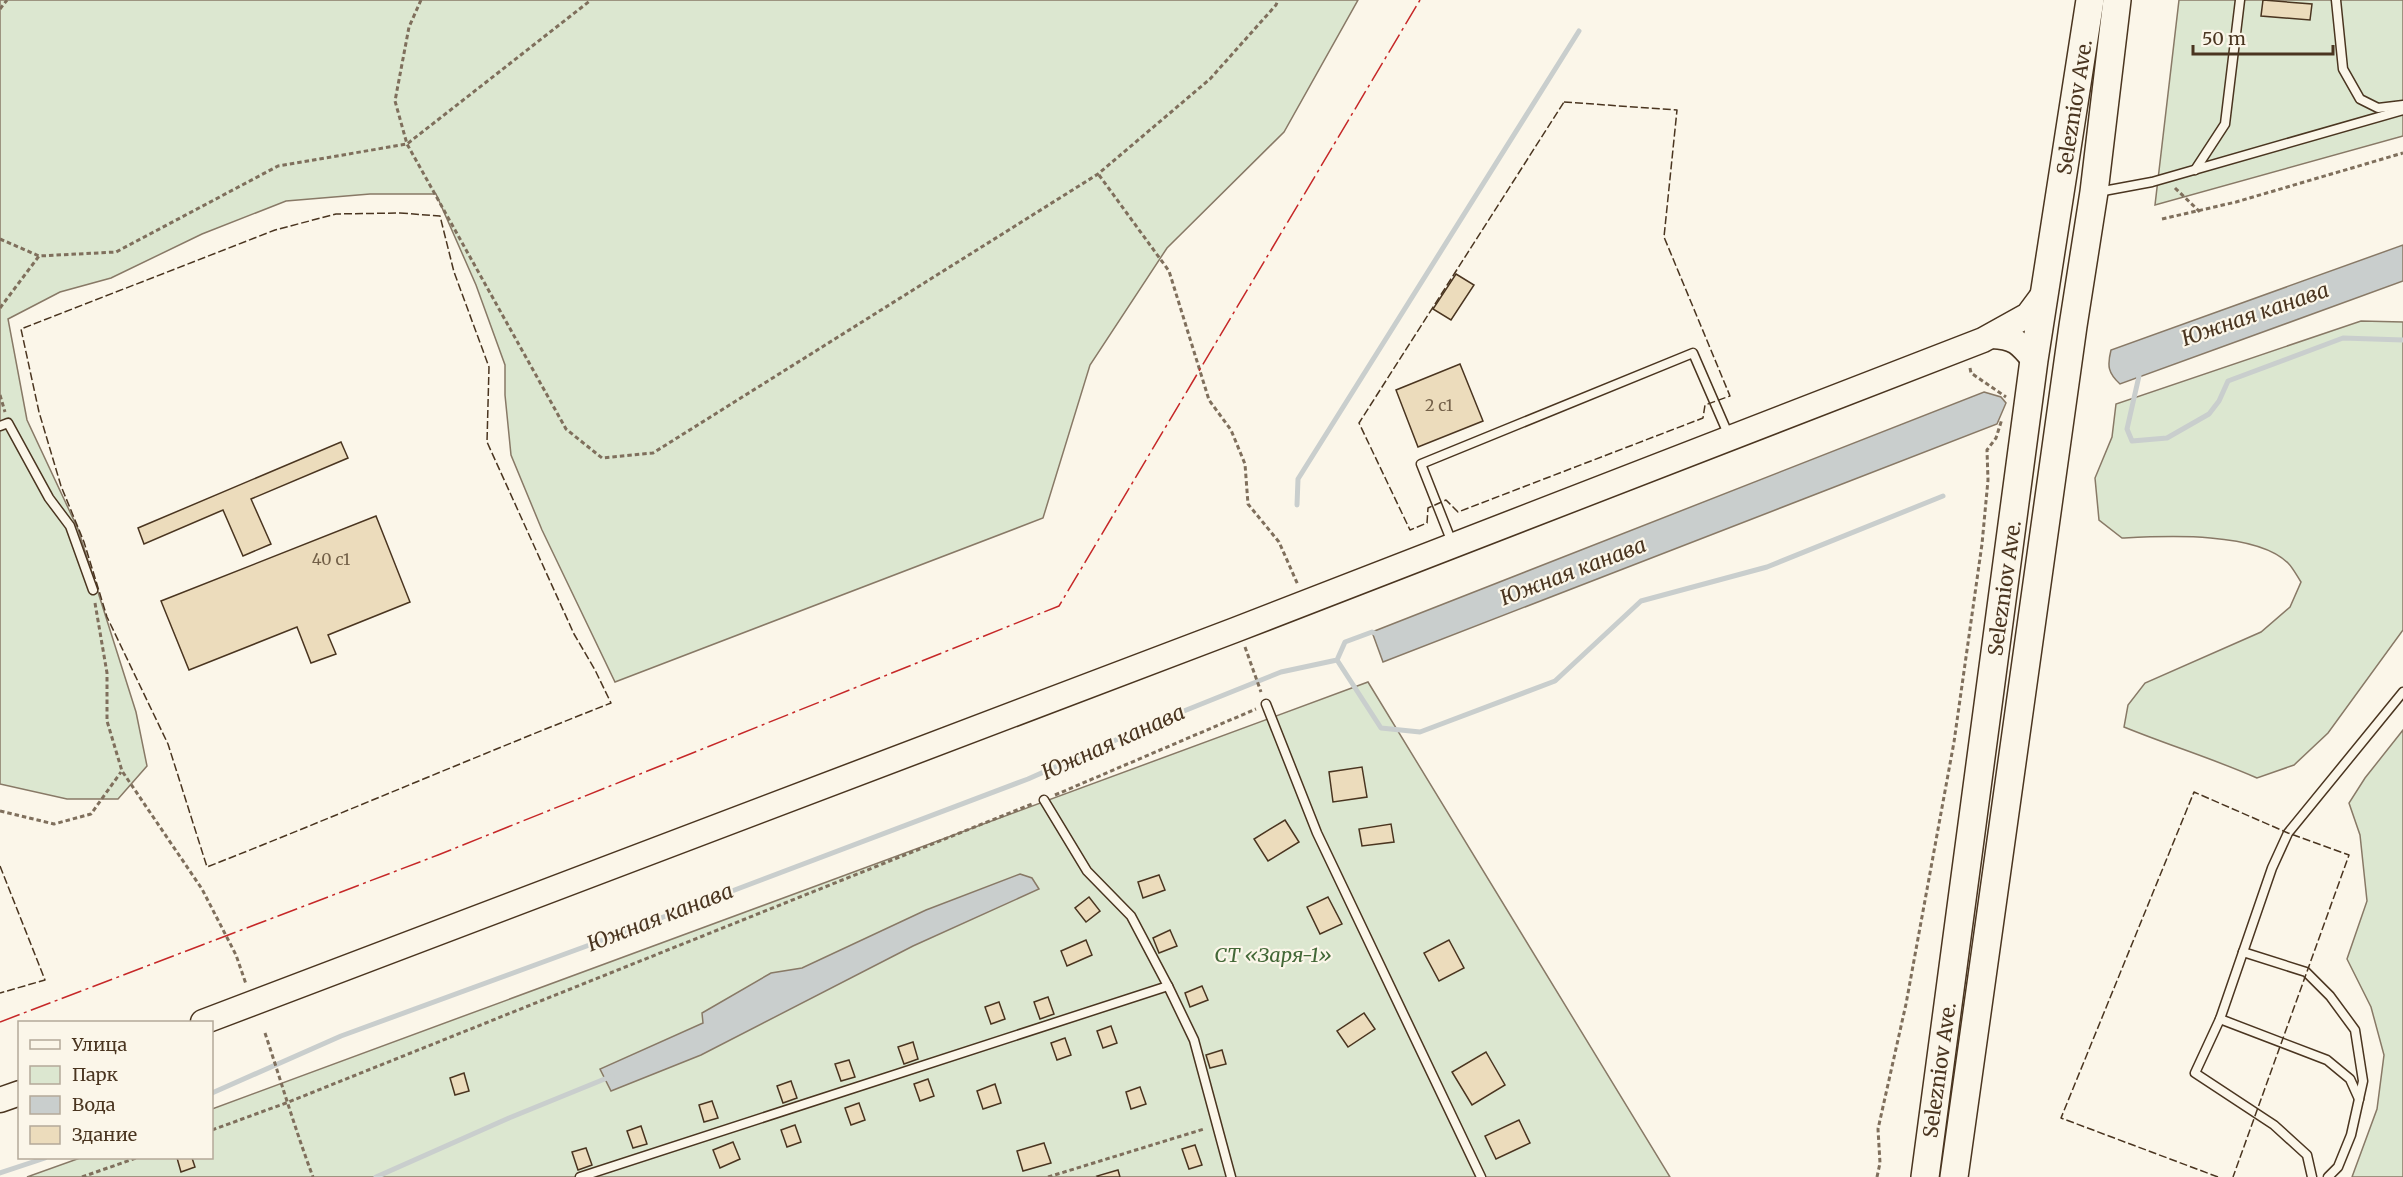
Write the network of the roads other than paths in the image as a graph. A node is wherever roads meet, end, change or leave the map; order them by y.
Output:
1 (2090, 0) edge
2 (2117, 0) edge
3 (2240, 0) edge
4 (2336, 0) edge
5 (2403, 105) edge
6 (2403, 110) edge
7 (2195, 170) junction
8 (2094, 192) junction
9 (2045, 292) junction
10 (1992, 336) junction
11 (2034, 360) junction
12 (0, 426) edge
13 (1730, 438) junction
14 (1454, 545) junction
15 (93, 590) road end
16 (2403, 692) edge
17 (1266, 704) road end
18 (1044, 800) road end
19 (2243, 952) junction
20 (1168, 987) junction
21 (2220, 1019) junction
22 (208, 1021) edge
23 (18, 1094) edge
24 (2359, 1099) junction
25 (0, 1100) edge
26 (580, 1177) edge
27 (1231, 1177) edge
28 (1481, 1177) edge
29 (1925, 1177) edge
30 (1954, 1177) edge
31 (2312, 1177) edge
32 (2328, 1177) edge

1 - 9 main road, Selezniov Ave.
2 - 8 main road, Selezniov Ave.
3 - 7 lane
4 - 5 lane
6 - 7 lane
7 - 8 lane
8 - 30 main road, Selezniov Ave.
9 - 10 main road
9 - 11 main road, Selezniov Ave.
10 - 11 main road
10 - 13 main road
11 - 29 main road, Selezniov Ave.
12 - 15 lane
13 - 14 main road
13 - 14 lane
14 - 22 main road
16 - 19 lane
17 - 28 lane
18 - 20 lane
19 - 21 lane
19 - 24 lane
20 - 26 lane
20 - 27 lane
21 - 24 lane
21 - 31 lane
23 - 25 main road
24 - 32 lane

